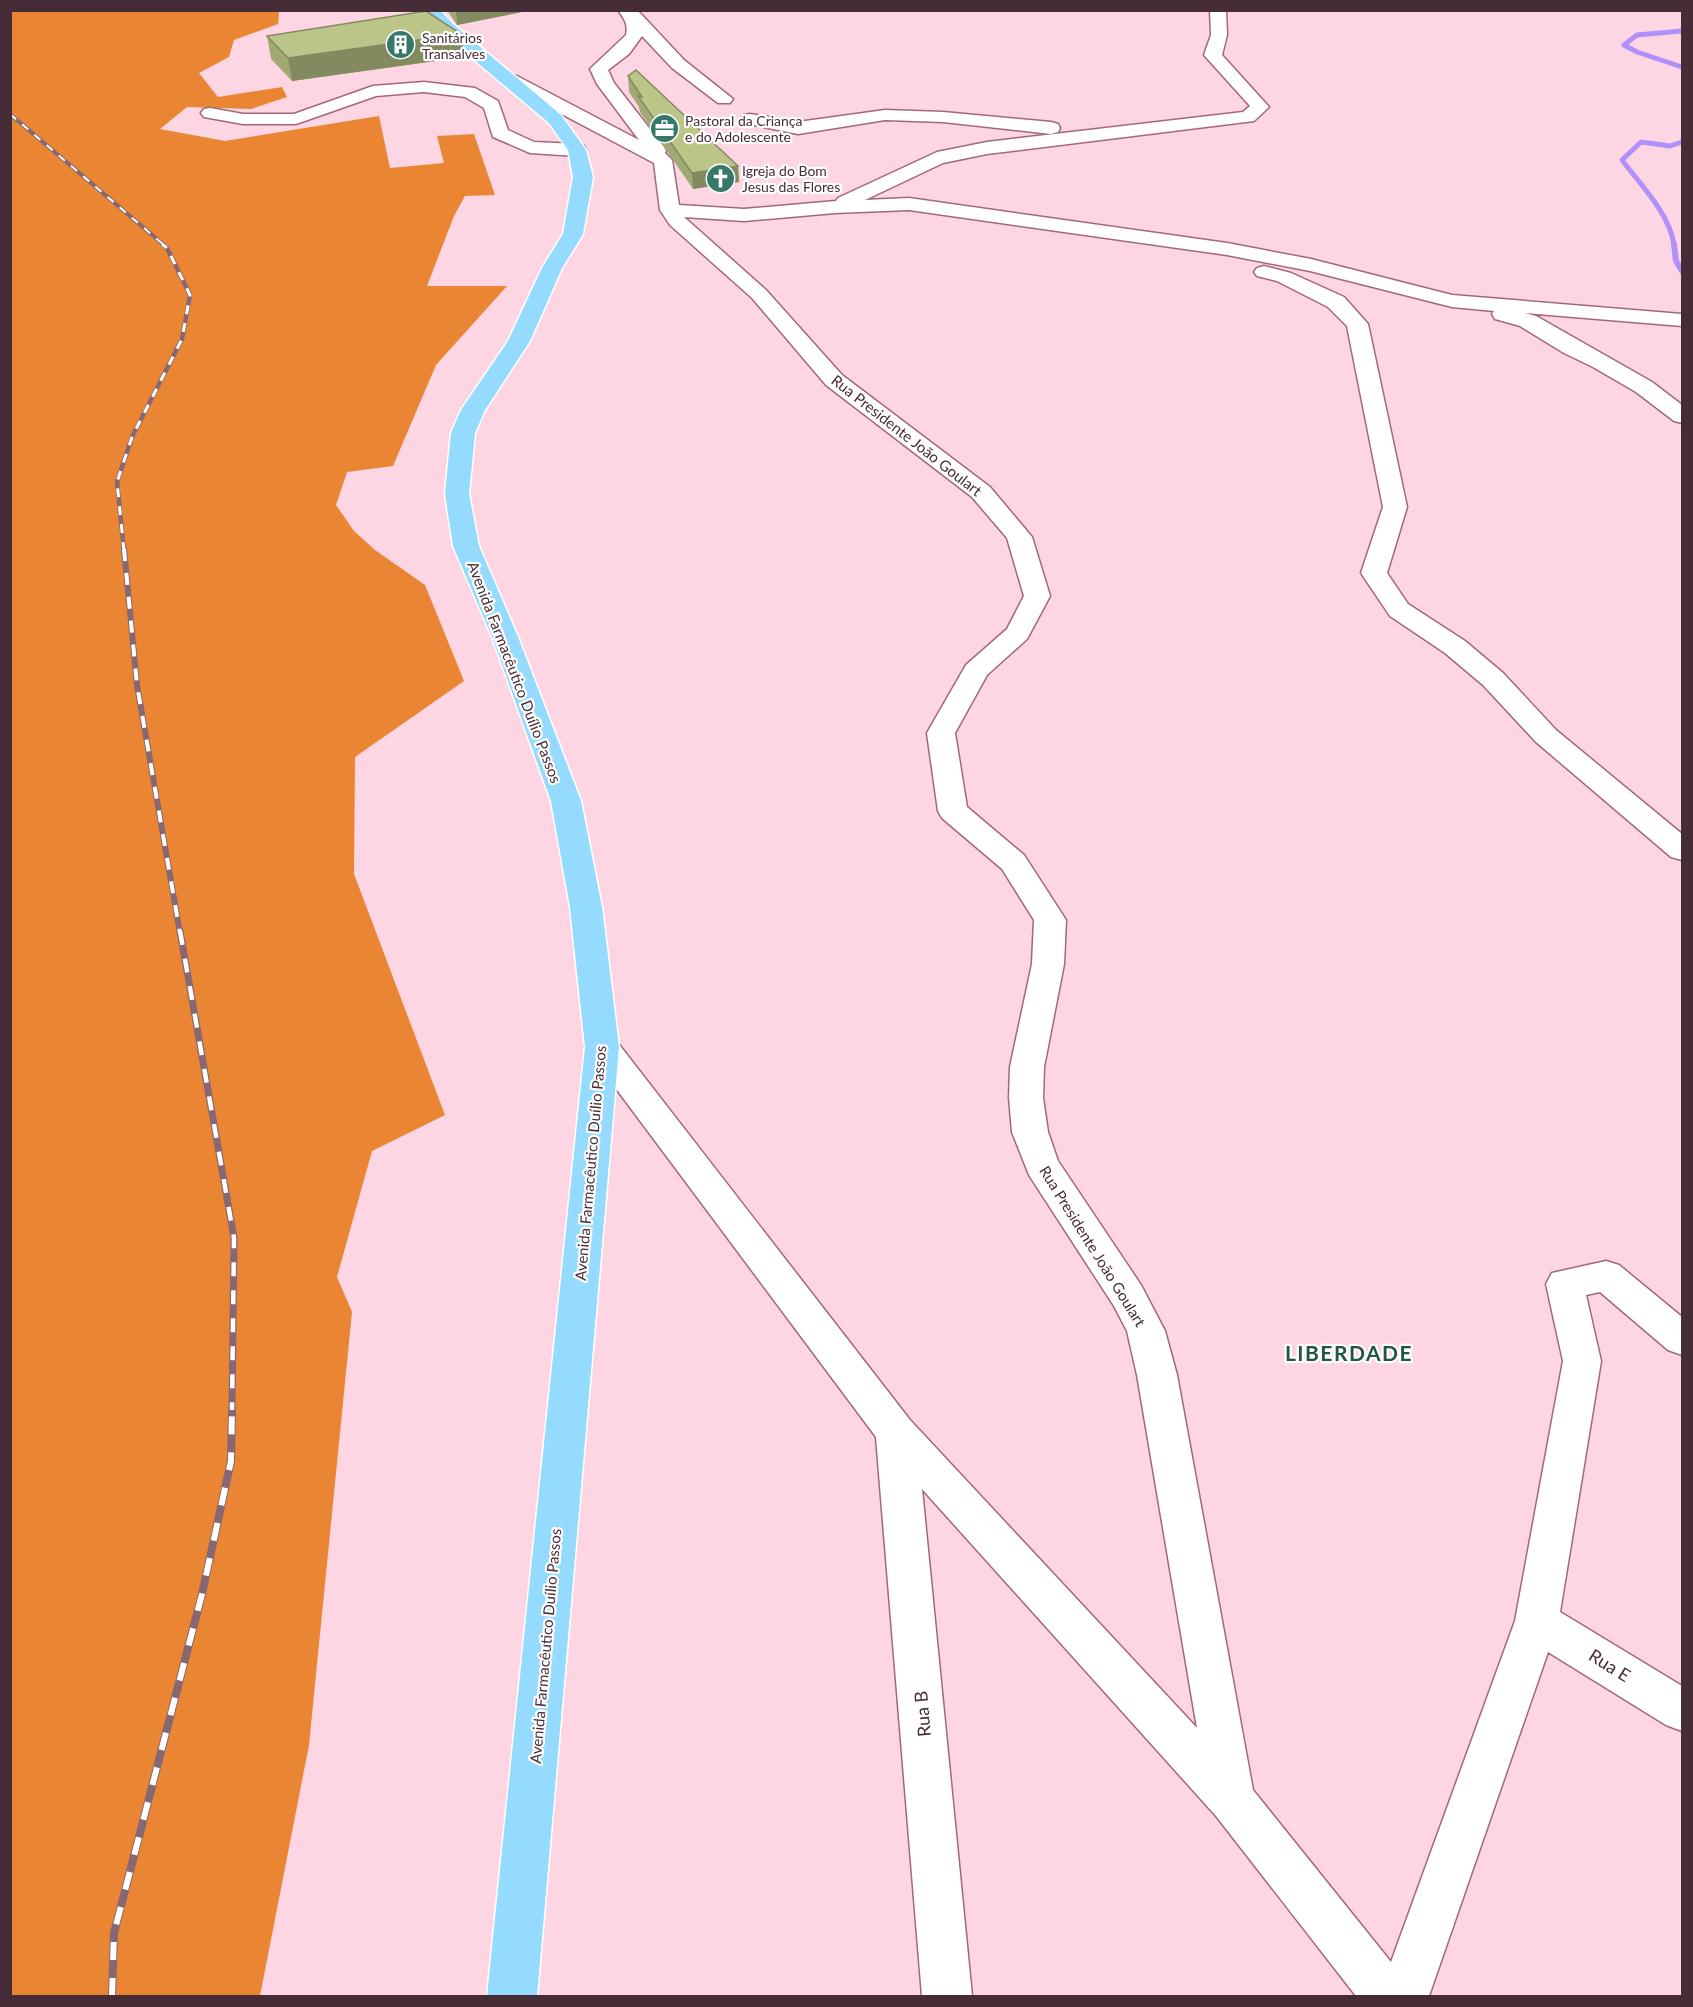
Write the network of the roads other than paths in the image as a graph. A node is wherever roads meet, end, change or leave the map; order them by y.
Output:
1 (431, 10) edge
2 (1218, 10) edge
3 (630, 14) edge
4 (511, 80) junction
5 (723, 99) dead end
6 (210, 113) dead end
7 (750, 119) dead end
8 (1136, 130) junction
9 (577, 150) junction
10 (663, 160) junction
11 (835, 207) junction
12 (670, 210) junction
13 (1053, 226) junction
14 (1452, 301) junction
15 (1679, 319) edge
16 (1683, 416) edge
17 (1683, 850) edge
18 (602, 1047) junction
19 (1683, 1339) edge
20 (896, 1432) junction
21 (1537, 1621) junction
22 (1683, 1710) edge
23 (1232, 1800) junction
24 (512, 1996) edge
25 (946, 1996) edge
26 (1388, 1996) edge
27 (1404, 1996) edge

1 - 4 main road, Avenida Farmacêutico Duílio Passos
2 - 8 street
3 - 5 street
3 - 10 street
4 - 9 main road, Avenida Farmacêutico Duílio Passos
4 - 10 street
6 - 9 street
7 - 8 street
8 - 11 street
9 - 18 main road, Avenida Farmacêutico Duílio Passos
10 - 12 street
11 - 12 street
11 - 13 street
12 - 23 street, Rua Presidente João Goulart
13 - 14 street
13 - 17 street
14 - 15 street
14 - 16 street
18 - 20 street
18 - 24 main road, Avenida Farmacêutico Duílio Passos
19 - 21 street
20 - 23 street
20 - 25 street, Rua B
21 - 22 street, Rua E
21 - 27 street
23 - 26 street

